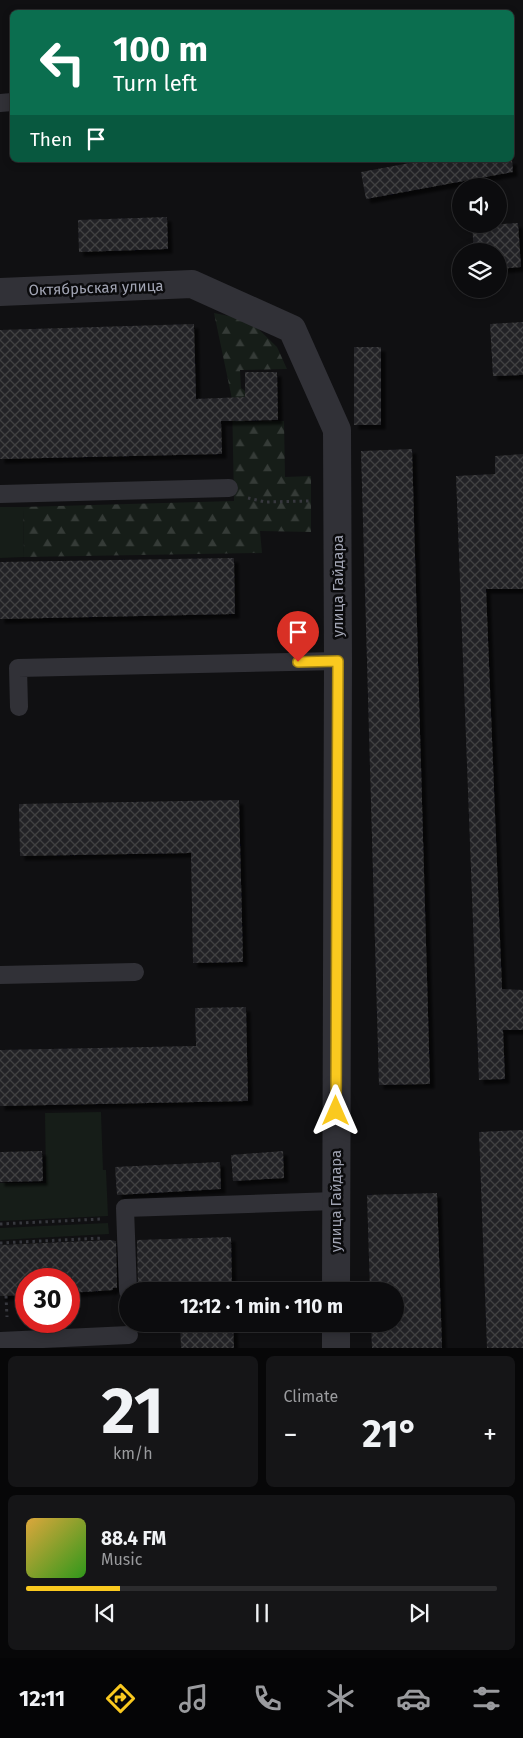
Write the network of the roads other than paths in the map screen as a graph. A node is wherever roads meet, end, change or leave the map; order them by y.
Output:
1 (192, 284) joint
2 (0, 292) edge
3 (229, 488) road end
4 (0, 494) edge
5 (338, 661) junction
6 (19, 707) dead end
7 (135, 972) dead end
8 (0, 975) edge
9 (335, 1201) junction
10 (128, 1282) edge
11 (336, 1282) edge
12 (336, 1332) edge
13 (129, 1336) edge
14 (0, 1341) edge
15 (336, 1348) edge

1 - 2 street, Октябрьская улица
1 - 5 street, улица Гайдара
3 - 4 lane
5 - 6 lane
5 - 9 street, улица Гайдара
7 - 8 lane
9 - 10 lane
9 - 11 street, улица Гайдара
12 - 15 street
13 - 14 lane

